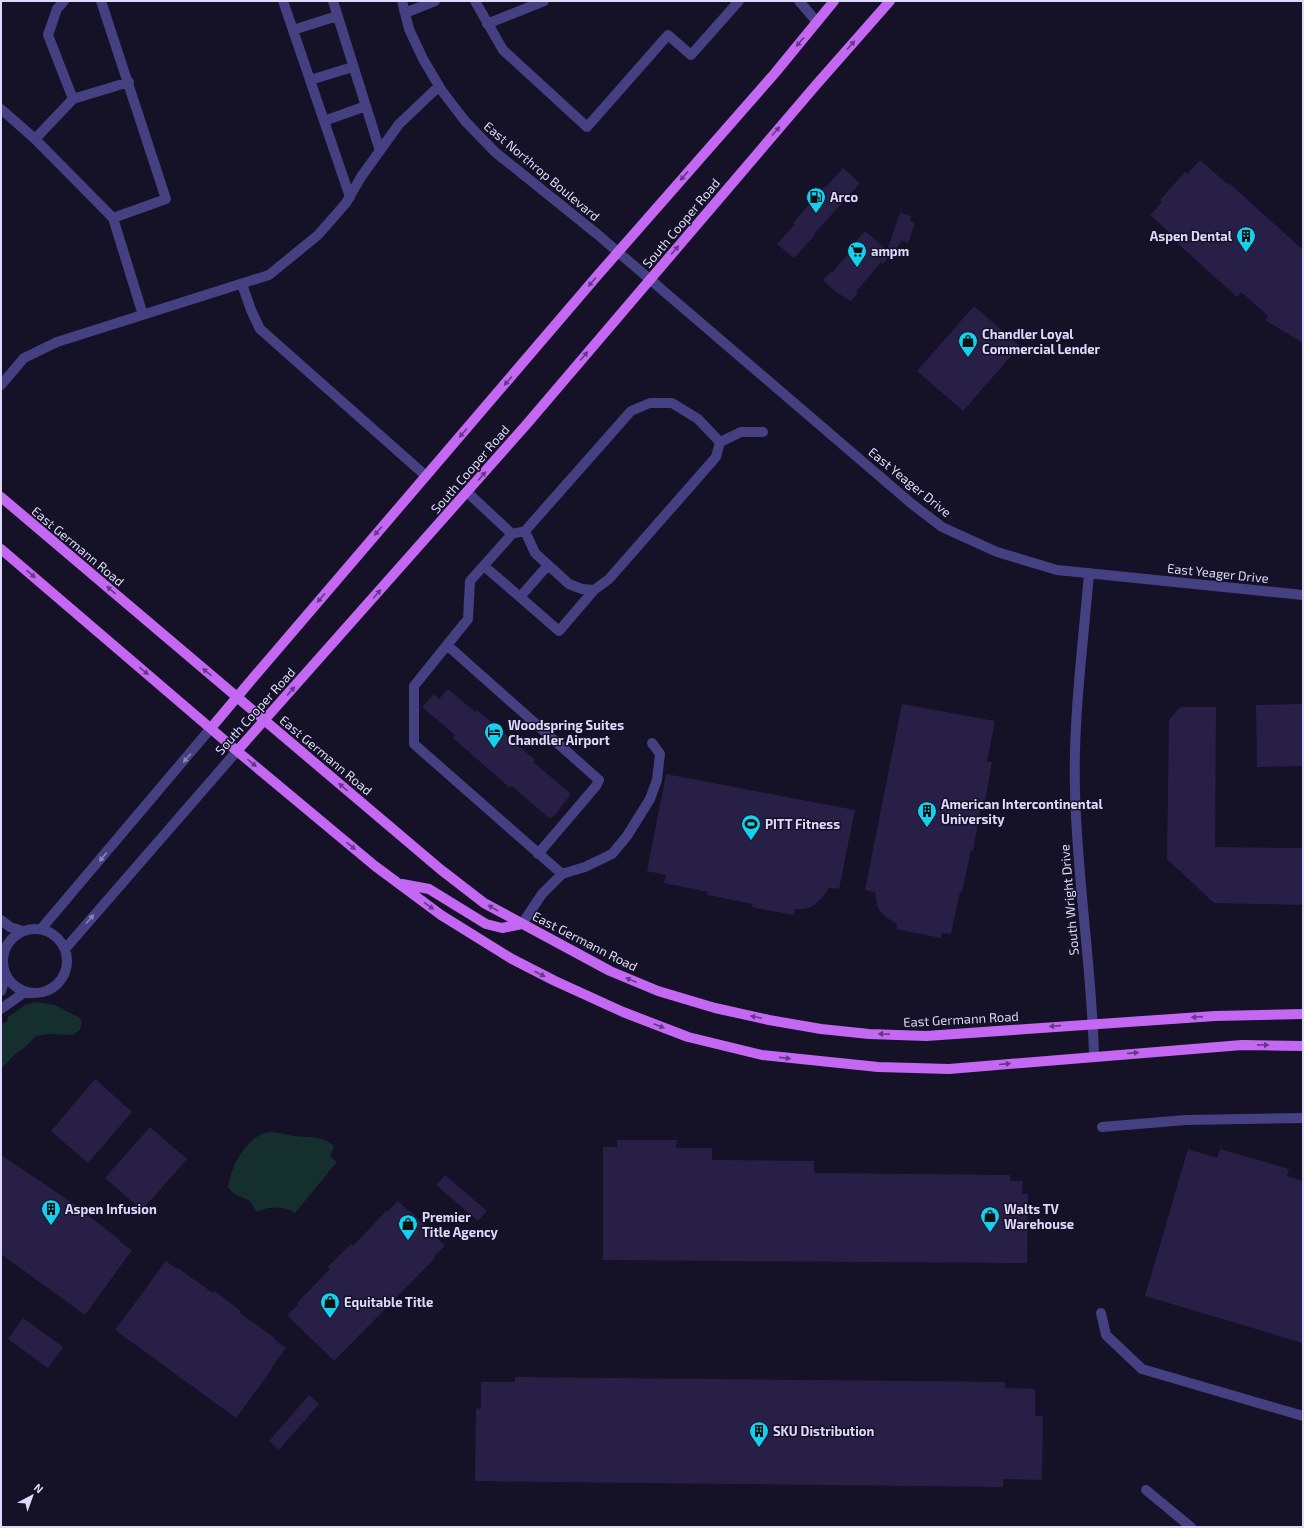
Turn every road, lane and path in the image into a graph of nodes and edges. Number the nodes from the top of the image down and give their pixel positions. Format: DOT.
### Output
graph roads {
  1 [pos="64,1"];
  2 [pos="101,1"];
  3 [pos="283,1"];
  4 [pos="333,1"];
  5 [pos="402,1"];
  6 [pos="435,1"];
  7 [pos="475,1"];
  8 [pos="544,1"];
  9 [pos="739,1"];
  10 [pos="799,1"];
  11 [pos="834,1"];
  12 [pos="890,1"];
  13 [pos="405,13"];
  14 [pos="337,16"];
  15 [pos="817,22"];
  16 [pos="487,24"];
  17 [pos="293,30"];
  18 [pos="353,67"];
  19 [pos="310,80"];
  20 [pos="129,82"];
  21 [pos="439,86"];
  22 [pos="73,99"];
  23 [pos="366,106"];
  24 [pos="1,109"];
  25 [pos="324,121"];
  26 [pos="35,139"];
  27 [pos="380,151"];
  28 [pos="350,197"];
  29 [pos="113,218"];
  30 [pos="618,252"];
  31 [pos="634,266"];
  32 [pos="650,280"];
  33 [pos="242,284"];
  34 [pos="143,315"];
  35 [pos="1,385"];
  36 [pos="763,432"];
  37 [pos="720,442"];
  38 [pos="426,476"];
  39 [pos="467,492"];
  40 [pos="1,497"];
  41 [pos="525,531"];
  42 [pos="512,534"];
  43 [pos="1,549"];
  44 [pos="548,565"];
  45 [pos="484,566"];
  46 [pos="1089,573"];
  47 [pos="594,590"];
  48 [pos="1303,595"];
  49 [pos="520,597"];
  50 [pos="447,644"];
  51 [pos="237,697"];
  52 [pos="265,720"];
  53 [pos="211,728"];
  54 [pos="652,743"];
  55 [pos="237,751"];
  56 [pos="538,854"];
  57 [pos="562,874"];
  58 [pos="398,883"];
  59 [pos="1,920"];
  60 [pos="522,924"];
  61 [pos="41,929"];
  62 [pos="23,931"];
  63 [pos="65,949"];
  64 [pos="2,960"];
  65 [pos="6,975"];
  66 [pos="1,991"];
  67 [pos="25,992"];
  68 [pos="1,1009"];
  69 [pos="1303,1014"];
  70 [pos="1094,1024"];
  71 [pos="1303,1046"];
  72 [pos="1094,1056"];
  73 [pos="1303,1118"];
  74 [pos="1102,1127"];
  75 [pos="1101,1313"];
  76 [pos="1303,1416"];
  77 [pos="1146,1490"];
  78 [pos="1191,1527"];
  1 -- 22 [label="street"];
  2 -- 20 [label="street"];
  3 -- 17 [label="street"];
  4 -- 14 [label="street"];
  5 -- 13 [label="street, East Northrop Boulevard"];
  6 -- 13 [label="street"];
  7 -- 16 [label="street"];
  8 -- 16 [label="street"];
  9 -- 16 [label="street"];
  10 -- 15 [label="street"];
  11 -- 15 [label="main road, South Cooper Road"];
  32 -- 12 [label="main road, South Cooper Road, one-way"];
  13 -- 21 [label="street, East Northrop Boulevard"];
  14 -- 17 [label="street"];
  14 -- 18 [label="street"];
  15 -- 30 [label="main road, South Cooper Road, one-way"];
  17 -- 19 [label="street"];
  18 -- 19 [label="street"];
  18 -- 23 [label="street"];
  19 -- 25 [label="street"];
  20 -- 22 [label="street"];
  20 -- 29 [label="street"];
  21 -- 27 [label="street"];
  21 -- 30 [label="street, East Northrop Boulevard"];
  22 -- 26 [label="street"];
  23 -- 25 [label="street"];
  23 -- 27 [label="street"];
  24 -- 26 [label="street"];
  25 -- 28 [label="street"];
  26 -- 29 [label="street"];
  27 -- 28 [label="street"];
  28 -- 33 [label="street"];
  29 -- 34 [label="street"];
  30 -- 31 [label="street, East Northrop Boulevard"];
  30 -- 38 [label="main road, South Cooper Road, one-way"];
  31 -- 32 [label="street, East Yeager Drive"];
  39 -- 32 [label="main road, South Cooper Road, one-way"];
  32 -- 46 [label="street, East Yeager Drive"];
  33 -- 34 [label="street"];
  33 -- 38 [label="street"];
  34 -- 35 [label="street"];
  36 -- 37 [label="street"];
  37 -- 41 [label="street"];
  37 -- 47 [label="street"];
  38 -- 51 [label="main road, South Cooper Road, one-way"];
  39 -- 42 [label="street"];
  52 -- 39 [label="main road, South Cooper Road, one-way"];
  51 -- 40 [label="main road, East Germann Road, one-way"];
  41 -- 42 [label="street"];
  41 -- 44 [label="street"];
  42 -- 45 [label="street"];
  43 -- 53 [label="main road, one-way"];
  44 -- 47 [label="street"];
  44 -- 49 [label="street"];
  45 -- 49 [label="street"];
  45 -- 50 [label="street"];
  46 -- 48 [label="street, East Yeager Drive"];
  46 -- 70 [label="street, South Wright Drive"];
  47 -- 49 [label="street"];
  50 -- 56 [label="street"];
  50 -- 56 [label="street"];
  51 -- 52 [label="main road, East Germann Road"];
  51 -- 53 [label="main road, South Cooper Road"];
  52 -- 55 [label="main road, South Cooper Road"];
  60 -- 52 [label="main road, East Germann Road, one-way"];
  53 -- 55 [label="main road"];
  53 -- 61 [label="street, South Cooper Road, one-way"];
  54 -- 57 [label="street"];
  55 -- 58 [label="main road, one-way"];
  63 -- 55 [label="street, South Cooper Road, one-way"];
  56 -- 57 [label="street"];
  57 -- 60 [label="street"];
  58 -- 60 [label="main road"];
  58 -- 72 [label="main road, one-way"];
  59 -- 62 [label="street"];
  70 -- 60 [label="main road, East Germann Road, one-way"];
  61 -- 62 [label="street"];
  61 -- 63 [label="street"];
  62 -- 64 [label="street"];
  63 -- 67 [label="street"];
  64 -- 65 [label="street"];
  65 -- 66 [label="street"];
  65 -- 67 [label="street"];
  67 -- 68 [label="street"];
  69 -- 70 [label="main road, East Germann Road, one-way"];
  70 -- 72 [label="street, South Wright Drive"];
  72 -- 71 [label="main road, one-way"];
  73 -- 74 [label="street"];
  75 -- 76 [label="street"];
  77 -- 78 [label="street"];
}
